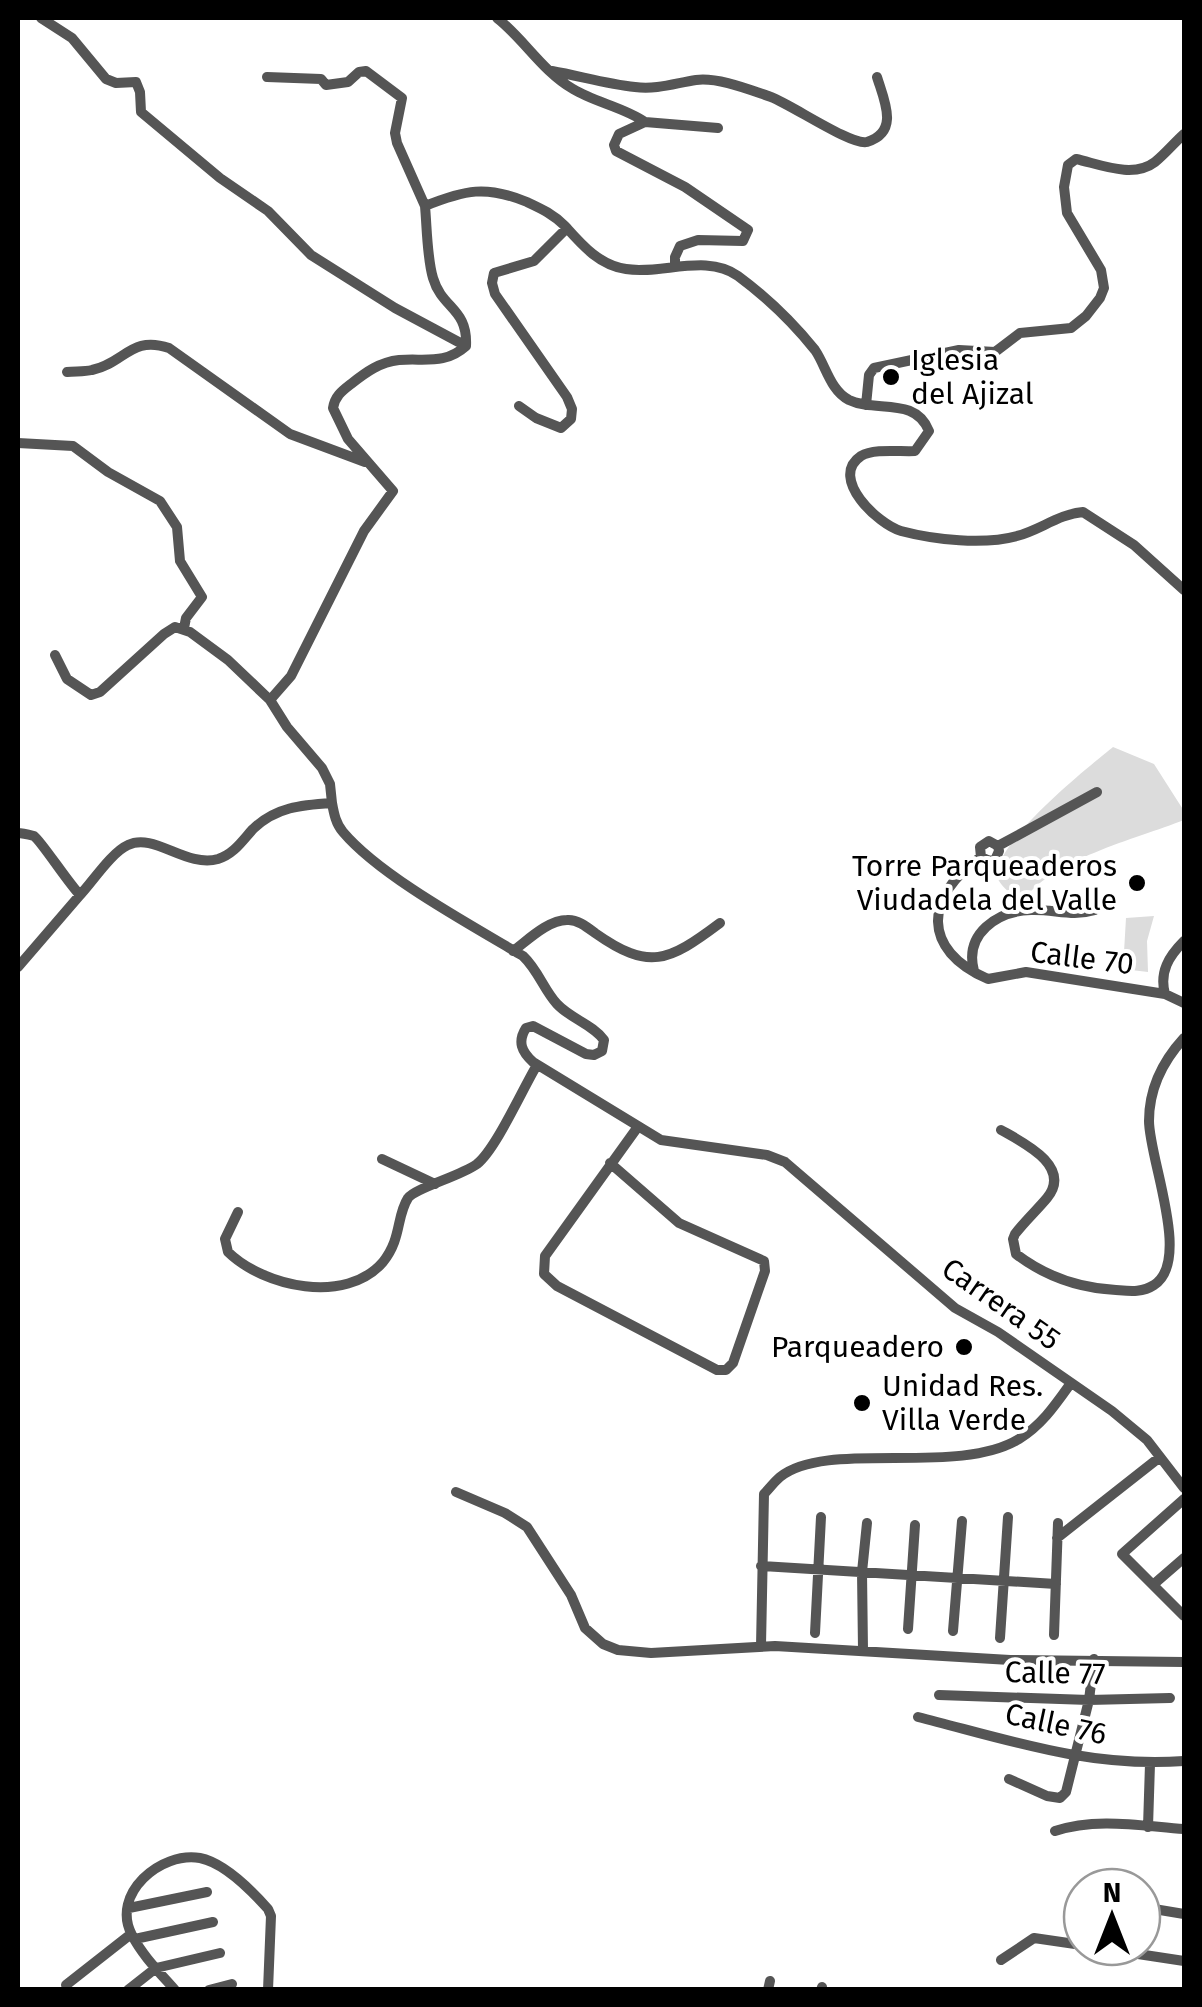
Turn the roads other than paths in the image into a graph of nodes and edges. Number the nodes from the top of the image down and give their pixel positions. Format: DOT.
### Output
graph roads {
  1 [pos="41,18"];
  2 [pos="498,18"];
  3 [pos="548,70"];
  4 [pos="267,77"];
  5 [pos="876,77"];
  6 [pos="645,122"];
  7 [pos="718,128"];
  8 [pos="1184,134"];
  9 [pos="424,206"];
  10 [pos="567,228"];
  11 [pos="675,267"];
  12 [pos="466,346"];
  13 [pos="67,372"];
  14 [pos="866,405"];
  15 [pos="519,406"];
  16 [pos="18,443"];
  17 [pos="366,463"];
  18 [pos="1184,590"];
  19 [pos="184,628"];
  20 [pos="55,655"];
  21 [pos="270,700"];
  22 [pos="1098,792"];
  23 [pos="332,803"];
  24 [pos="18,833"];
  25 [pos="80,895"];
  26 [pos="1095,910"];
  27 [pos="720,923"];
  28 [pos="1184,942"];
  29 [pos="513,951"];
  30 [pos="18,967"];
  31 [pos="974,972"];
  32 [pos="1164,994"];
  33 [pos="1184,1004"];
  34 [pos="1184,1038"];
  35 [pos="537,1064"];
  36 [pos="637,1128"];
  37 [pos="1001,1130"];
  38 [pos="382,1160"];
  39 [pos="610,1163"];
  40 [pos="436,1184"];
  41 [pos="238,1212"];
  42 [pos="1071,1383"];
  43 [pos="1160,1456"];
  44 [pos="1184,1488"];
  45 [pos="456,1492"];
  46 [pos="1184,1499"];
  47 [pos="821,1517"];
  48 [pos="1008,1517"];
  49 [pos="962,1521"];
  50 [pos="866,1523"];
  51 [pos="1058,1524"];
  52 [pos="915,1525"];
  53 [pos="1058,1538"];
  54 [pos="1184,1558"];
  55 [pos="762,1566"];
  56 [pos="818,1570"];
  57 [pos="862,1572"];
  58 [pos="912,1576"];
  59 [pos="957,1578"];
  60 [pos="1004,1581"];
  61 [pos="1056,1584"];
  62 [pos="1154,1584"];
  63 [pos="1184,1616"];
  64 [pos="908,1630"];
  65 [pos="953,1630"];
  66 [pos="815,1633"];
  67 [pos="1054,1635"];
  68 [pos="1000,1638"];
  69 [pos="760,1646"];
  70 [pos="863,1650"];
  71 [pos="1094,1659"];
  72 [pos="1184,1662"];
  73 [pos="939,1695"];
  74 [pos="1170,1698"];
  75 [pos="1089,1700"];
  76 [pos="918,1717"];
  77 [pos="1074,1757"];
  78 [pos="1184,1762"];
  79 [pos="1150,1764"];
  80 [pos="1009,1779"];
  81 [pos="1148,1827"];
  82 [pos="1184,1829"];
  83 [pos="1055,1831"];
  84 [pos="206,1892"];
  85 [pos="129,1908"];
  86 [pos="213,1922"];
  87 [pos="133,1936"];
  88 [pos="1062,1943"];
  89 [pos="220,1953"];
  90 [pos="1001,1960"];
  91 [pos="156,1968"];
  92 [pos="66,1984"];
  93 [pos="232,1984"];
  94 [pos="128,1990"];
  95 [pos="175,1990"];
  96 [pos="210,1990"];
  97 [pos="268,1990"];
  1 -- 12 [label="street"];
  2 -- 3 [label="street"];
  3 -- 5 [label="street"];
  3 -- 6 [label="street"];
  4 -- 9 [label="street"];
  6 -- 7 [label="street"];
  6 -- 11 [label="street"];
  8 -- 14 [label="street"];
  9 -- 10 [label="street"];
  9 -- 12 [label="street"];
  10 -- 11 [label="street"];
  10 -- 15 [label="street"];
  11 -- 14 [label="street"];
  12 -- 17 [label="street"];
  13 -- 17 [label="street"];
  14 -- 18 [label="street"];
  16 -- 19 [label="street"];
  17 -- 21 [label="street"];
  19 -- 20 [label="street"];
  19 -- 21 [label="street"];
  21 -- 23 [label="street"];
  22 -- 31 [label="street"];
  23 -- 25 [label="street"];
  23 -- 29 [label="street"];
  24 -- 25 [label="street"];
  25 -- 30 [label="street"];
  26 -- 31 [label="street"];
  27 -- 29 [label="street"];
  28 -- 32 [label="street"];
  29 -- 35 [label="street"];
  31 -- 32 [label="street, Calle 70"];
  32 -- 33 [label="street, Calle 70"];
  34 -- 37 [label="street"];
  35 -- 36 [label="street"];
  35 -- 40 [label="street"];
  36 -- 39 [label="street"];
  36 -- 42 [label="street, Carrera 55"];
  38 -- 40 [label="street"];
  39 -- 39 [label="street"];
  40 -- 41 [label="street"];
  42 -- 43 [label="street, Carrera 55"];
  42 -- 55 [label="street"];
  43 -- 44 [label="street, Carrera 55"];
  43 -- 53 [label="street"];
  45 -- 69 [label="street"];
  46 -- 62 [label="street"];
  47 -- 56 [label="street"];
  48 -- 60 [label="street"];
  49 -- 59 [label="street"];
  50 -- 57 [label="street"];
  51 -- 53 [label="street"];
  52 -- 58 [label="street"];
  53 -- 61 [label="street"];
  54 -- 62 [label="street"];
  55 -- 56 [label="street"];
  55 -- 69 [label="street"];
  56 -- 57 [label="street"];
  56 -- 66 [label="street"];
  57 -- 58 [label="street"];
  57 -- 70 [label="street"];
  58 -- 59 [label="street"];
  58 -- 64 [label="street"];
  59 -- 60 [label="street"];
  59 -- 65 [label="street"];
  60 -- 61 [label="street"];
  60 -- 68 [label="street"];
  61 -- 67 [label="street"];
  62 -- 63 [label="street"];
  69 -- 70 [label="street"];
  70 -- 71 [label="street"];
  71 -- 72 [label="street"];
  71 -- 75 [label="street"];
  73 -- 75 [label="street, Calle 77"];
  74 -- 75 [label="street, Calle 77"];
  75 -- 77 [label="street"];
  76 -- 77 [label="street, Calle 76"];
  77 -- 79 [label="street, Calle 76"];
  77 -- 80 [label="street"];
  78 -- 79 [label="street, Calle 76"];
  79 -- 81 [label="street"];
  81 -- 82 [label="street"];
  81 -- 83 [label="street"];
  84 -- 85 [label="street"];
  85 -- 87 [label="street"];
  85 -- 97 [label="street"];
  86 -- 87 [label="street"];
  87 -- 91 [label="street"];
  87 -- 92 [label="street"];
  88 -- 90 [label="street"];
  89 -- 91 [label="street"];
  91 -- 94 [label="street"];
  91 -- 95 [label="street"];
  93 -- 96 [label="street"];
}
